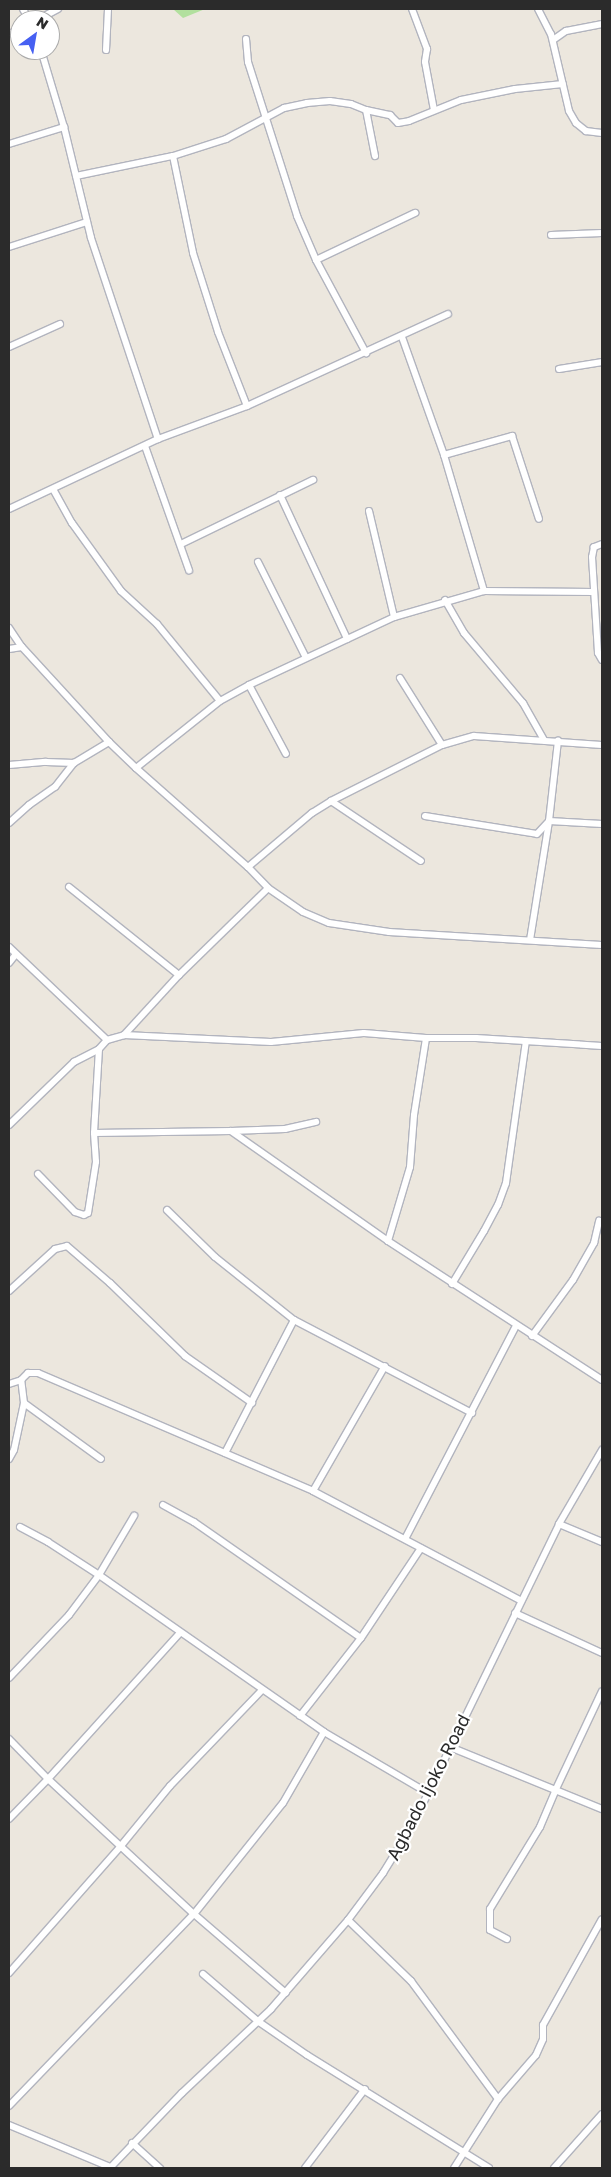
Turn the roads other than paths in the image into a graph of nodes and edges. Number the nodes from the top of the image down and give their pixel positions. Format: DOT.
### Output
graph roads {
  1 [pos="108,9"];
  2 [pos="412,9"];
  3 [pos="538,9"];
  4 [pos="602,24"];
  5 [pos="246,39"];
  6 [pos="552,40"];
  7 [pos="106,50"];
  8 [pos="43,60"];
  9 [pos="563,84"];
  10 [pos="366,110"];
  11 [pos="434,110"];
  12 [pos="266,118"];
  13 [pos="64,128"];
  14 [pos="602,133"];
  15 [pos="9,144"];
  16 [pos="173,156"];
  17 [pos="375,156"];
  18 [pos="76,176"];
  19 [pos="415,213"];
  20 [pos="86,222"];
  21 [pos="602,233"];
  22 [pos="551,235"];
  23 [pos="9,247"];
  24 [pos="316,260"];
  25 [pos="448,314"];
  26 [pos="60,324"];
  27 [pos="402,337"];
  28 [pos="9,347"];
  29 [pos="366,353"];
  30 [pos="602,362"];
  31 [pos="559,368"];
  32 [pos="247,406"];
  33 [pos="158,439"];
  34 [pos="145,446"];
  35 [pos="444,455"];
  36 [pos="313,480"];
  37 [pos="53,489"];
  38 [pos="280,495"];
  39 [pos="9,510"];
  40 [pos="369,511"];
  41 [pos="539,519"];
  42 [pos="181,544"];
  43 [pos="602,544"];
  44 [pos="258,562"];
  45 [pos="189,570"];
  46 [pos="484,591"];
  47 [pos="593,592"];
  48 [pos="445,600"];
  49 [pos="394,617"];
  50 [pos="9,628"];
  51 [pos="347,639"];
  52 [pos="22,647"];
  53 [pos="9,649"];
  54 [pos="306,658"];
  55 [pos="602,660"];
  56 [pos="400,678"];
  57 [pos="249,685"];
  58 [pos="220,701"];
  59 [pos="544,740"];
  60 [pos="558,741"];
  61 [pos="109,742"];
  62 [pos="602,744"];
  63 [pos="442,745"];
  64 [pos="286,754"];
  65 [pos="74,764"];
  66 [pos="9,765"];
  67 [pos="136,768"];
  68 [pos="331,802"];
  69 [pos="425,816"];
  70 [pos="549,821"];
  71 [pos="9,824"];
  72 [pos="602,824"];
  73 [pos="421,861"];
  74 [pos="248,867"];
  75 [pos="69,887"];
  76 [pos="268,888"];
  77 [pos="530,940"];
  78 [pos="602,945"];
  79 [pos="9,947"];
  80 [pos="16,954"];
  81 [pos="9,963"];
  82 [pos="179,974"];
  83 [pos="124,1035"];
  84 [pos="426,1038"];
  85 [pos="107,1040"];
  86 [pos="526,1041"];
  87 [pos="602,1046"];
  88 [pos="99,1049"];
  89 [pos="316,1122"];
  90 [pos="9,1125"];
  91 [pos="231,1131"];
  92 [pos="94,1132"];
  93 [pos="38,1174"];
  94 [pos="167,1210"];
  95 [pos="599,1221"];
  96 [pos="388,1241"];
  97 [pos="452,1284"];
  98 [pos="9,1291"];
  99 [pos="294,1320"];
  100 [pos="516,1326"];
  101 [pos="532,1336"];
  102 [pos="385,1366"];
  103 [pos="21,1380"];
  104 [pos="602,1380"];
  105 [pos="9,1384"];
  106 [pos="24,1403"];
  107 [pos="252,1403"];
  108 [pos="472,1413"];
  109 [pos="602,1450"];
  110 [pos="225,1453"];
  111 [pos="9,1459"];
  112 [pos="100,1460"];
  113 [pos="313,1492"];
  114 [pos="163,1505"];
  115 [pos="134,1516"];
  116 [pos="559,1524"];
  117 [pos="20,1527"];
  118 [pos="405,1539"];
  119 [pos="602,1542"];
  120 [pos="422,1548"];
  121 [pos="99,1576"];
  122 [pos="520,1600"];
  123 [pos="515,1613"];
  124 [pos="180,1633"];
  125 [pos="361,1638"];
  126 [pos="602,1653"];
  127 [pos="9,1678"];
  128 [pos="262,1690"];
  129 [pos="602,1691"];
  130 [pos="300,1716"];
  131 [pos="324,1732"];
  132 [pos="9,1739"];
  133 [pos="450,1747"];
  134 [pos="48,1779"];
  135 [pos="555,1791"];
  136 [pos="428,1793"];
  137 [pos="602,1809"];
  138 [pos="9,1819"];
  139 [pos="120,1847"];
  140 [pos="194,1914"];
  141 [pos="602,1919"];
  142 [pos="348,1920"];
  143 [pos="507,1939"];
  144 [pos="9,1973"];
  145 [pos="203,1974"];
  146 [pos="286,1993"];
  147 [pos="259,2022"];
  148 [pos="365,2089"];
  149 [pos="498,2099"];
  150 [pos="9,2106"];
  151 [pos="602,2114"];
  152 [pos="9,2124"];
  153 [pos="132,2143"];
  154 [pos="463,2151"];
  155 [pos="110,2168"];
  156 [pos="160,2168"];
  157 [pos="305,2168"];
  158 [pos="454,2168"];
  159 [pos="490,2168"];
  160 [pos="554,2168"];
  1 -- 7 [label="street"];
  2 -- 11 [label="street"];
  3 -- 6 [label="street"];
  4 -- 6 [label="street"];
  5 -- 12 [label="street"];
  6 -- 9 [label="street"];
  8 -- 13 [label="street"];
  9 -- 11 [label="street"];
  9 -- 14 [label="street"];
  10 -- 11 [label="street"];
  10 -- 12 [label="street"];
  10 -- 17 [label="street"];
  12 -- 16 [label="street"];
  12 -- 24 [label="street"];
  13 -- 15 [label="street"];
  13 -- 18 [label="street"];
  16 -- 18 [label="street"];
  16 -- 32 [label="street"];
  18 -- 20 [label="street"];
  19 -- 24 [label="street"];
  20 -- 23 [label="street"];
  20 -- 33 [label="street"];
  21 -- 22 [label="street"];
  24 -- 29 [label="street"];
  25 -- 27 [label="street"];
  26 -- 28 [label="street"];
  27 -- 29 [label="street"];
  27 -- 35 [label="street"];
  29 -- 32 [label="street"];
  30 -- 31 [label="street"];
  32 -- 33 [label="street"];
  33 -- 34 [label="street"];
  34 -- 37 [label="street"];
  34 -- 42 [label="street"];
  35 -- 41 [label="street"];
  35 -- 46 [label="street"];
  36 -- 38 [label="street"];
  37 -- 39 [label="street"];
  37 -- 58 [label="street"];
  38 -- 42 [label="street"];
  38 -- 51 [label="street"];
  40 -- 49 [label="street"];
  42 -- 45 [label="street"];
  43 -- 47 [label="street"];
  44 -- 54 [label="street"];
  46 -- 47 [label="street"];
  46 -- 48 [label="street"];
  47 -- 55 [label="street"];
  48 -- 49 [label="street"];
  48 -- 59 [label="street"];
  49 -- 51 [label="street"];
  50 -- 52 [label="street"];
  51 -- 54 [label="street"];
  52 -- 53 [label="street"];
  52 -- 61 [label="street"];
  54 -- 57 [label="street"];
  56 -- 63 [label="street"];
  57 -- 58 [label="street"];
  57 -- 64 [label="street"];
  58 -- 67 [label="street"];
  59 -- 60 [label="street"];
  59 -- 63 [label="street"];
  60 -- 62 [label="street"];
  60 -- 70 [label="street"];
  61 -- 65 [label="street"];
  61 -- 67 [label="street"];
  63 -- 68 [label="street"];
  65 -- 66 [label="street"];
  65 -- 71 [label="street"];
  67 -- 74 [label="street"];
  68 -- 73 [label="street"];
  68 -- 74 [label="street"];
  69 -- 70 [label="street"];
  70 -- 72 [label="street"];
  70 -- 77 [label="street"];
  74 -- 76 [label="street"];
  75 -- 82 [label="street"];
  76 -- 77 [label="street"];
  76 -- 82 [label="street"];
  77 -- 78 [label="street"];
  79 -- 80 [label="street"];
  80 -- 81 [label="street"];
  80 -- 85 [label="street"];
  82 -- 83 [label="street"];
  83 -- 84 [label="street"];
  83 -- 85 [label="street"];
  84 -- 86 [label="street"];
  84 -- 96 [label="street"];
  85 -- 88 [label="street"];
  86 -- 87 [label="street"];
  86 -- 97 [label="street"];
  88 -- 90 [label="street"];
  88 -- 92 [label="street"];
  89 -- 91 [label="street"];
  91 -- 92 [label="street"];
  91 -- 96 [label="street"];
  92 -- 93 [label="street"];
  94 -- 99 [label="street"];
  95 -- 101 [label="street"];
  96 -- 97 [label="street"];
  97 -- 100 [label="street"];
  98 -- 107 [label="street"];
  99 -- 102 [label="street"];
  99 -- 107 [label="street"];
  100 -- 101 [label="street"];
  100 -- 108 [label="street"];
  101 -- 104 [label="street"];
  102 -- 108 [label="street"];
  102 -- 113 [label="street"];
  103 -- 105 [label="street"];
  103 -- 106 [label="street"];
  103 -- 110 [label="street"];
  106 -- 111 [label="street"];
  106 -- 112 [label="street"];
  107 -- 110 [label="street"];
  108 -- 118 [label="street"];
  109 -- 116 [label="street, Agbado Ijoko Road"];
  110 -- 113 [label="street"];
  113 -- 118 [label="street"];
  114 -- 125 [label="street"];
  115 -- 121 [label="street"];
  116 -- 119 [label="street"];
  116 -- 122 [label="street, Agbado Ijoko Road"];
  117 -- 121 [label="street"];
  118 -- 120 [label="street"];
  120 -- 122 [label="street"];
  120 -- 125 [label="street"];
  121 -- 124 [label="street"];
  121 -- 127 [label="street"];
  122 -- 123 [label="street, Agbado Ijoko Road"];
  123 -- 126 [label="street"];
  123 -- 133 [label="street, Agbado Ijoko Road"];
  124 -- 128 [label="street"];
  124 -- 134 [label="street"];
  125 -- 130 [label="street"];
  128 -- 130 [label="street"];
  128 -- 139 [label="street"];
  129 -- 135 [label="street"];
  130 -- 131 [label="street"];
  131 -- 136 [label="street"];
  131 -- 140 [label="street"];
  132 -- 134 [label="street"];
  133 -- 135 [label="street"];
  133 -- 136 [label="street, Agbado Ijoko Road"];
  134 -- 138 [label="street"];
  134 -- 139 [label="street"];
  135 -- 137 [label="street"];
  135 -- 143 [label="street"];
  136 -- 142 [label="street, Agbado Ijoko Road"];
  139 -- 140 [label="street"];
  139 -- 144 [label="street"];
  140 -- 146 [label="street"];
  140 -- 150 [label="street"];
  141 -- 149 [label="street"];
  142 -- 146 [label="street, Agbado Ijoko Road"];
  142 -- 149 [label="street"];
  145 -- 147 [label="street"];
  146 -- 147 [label="street, Agbado Ijoko Road"];
  147 -- 148 [label="street"];
  147 -- 153 [label="street, Agbado Ijoko Road"];
  148 -- 154 [label="street"];
  148 -- 157 [label="street"];
  149 -- 154 [label="street"];
  151 -- 160 [label="street"];
  152 -- 155 [label="street"];
  153 -- 155 [label="street, Agbado Ijoko Road"];
  153 -- 156 [label="street"];
  154 -- 158 [label="street"];
  154 -- 159 [label="street"];
}
